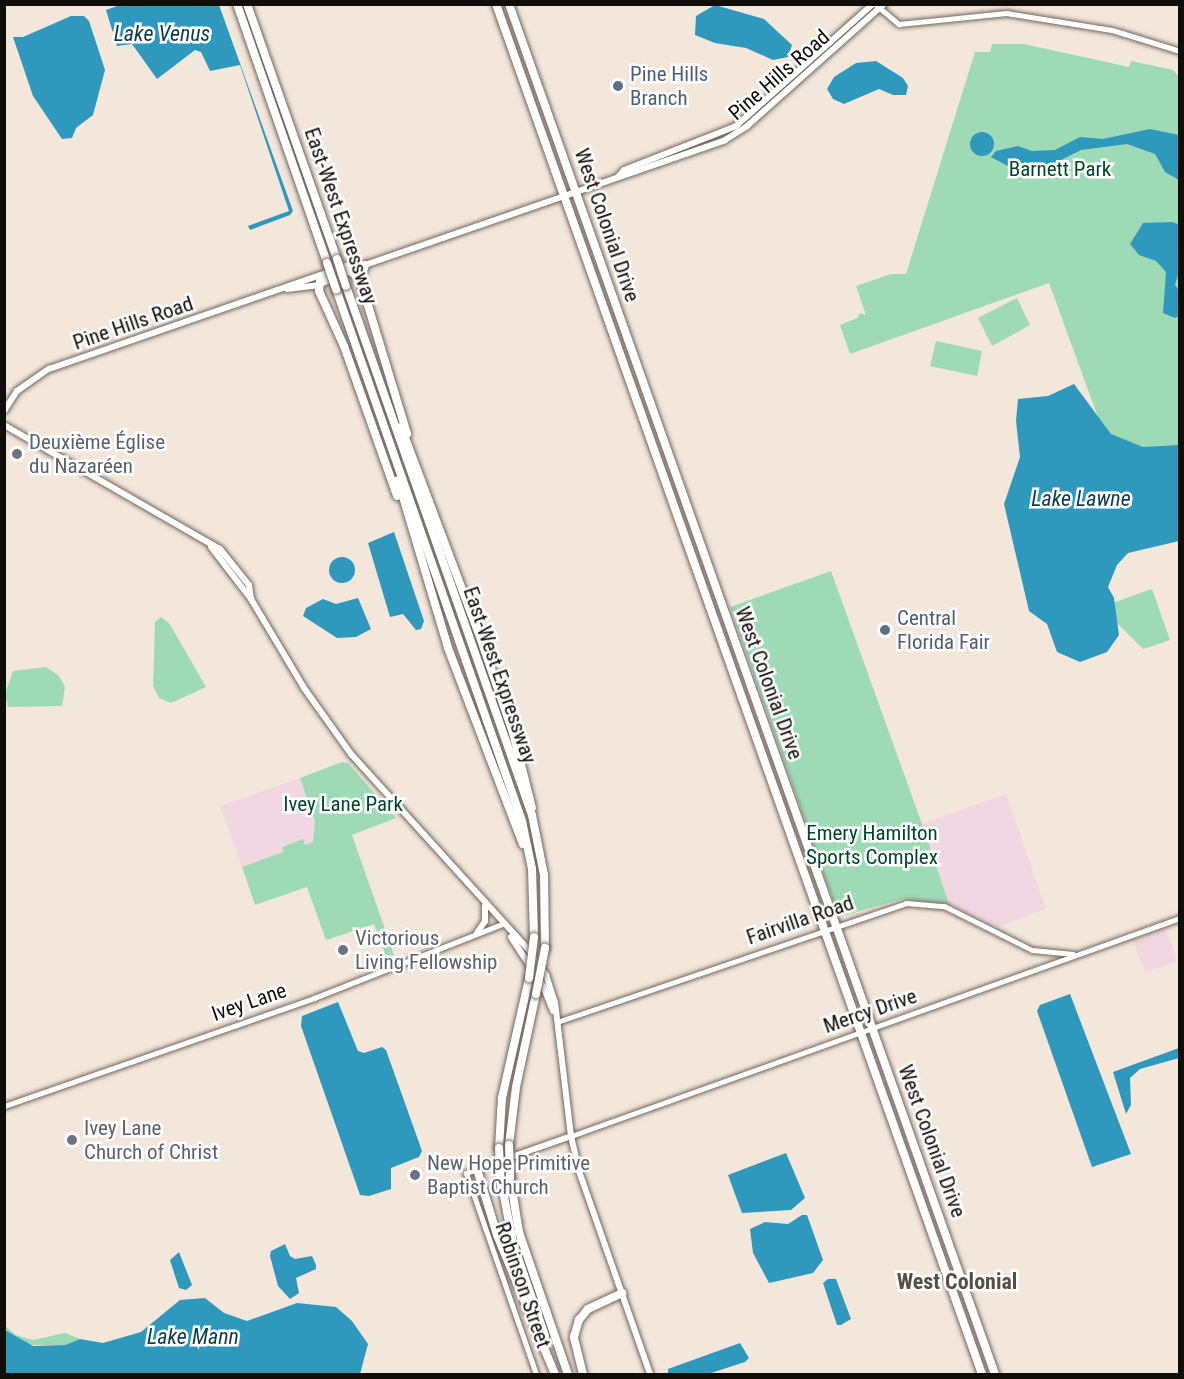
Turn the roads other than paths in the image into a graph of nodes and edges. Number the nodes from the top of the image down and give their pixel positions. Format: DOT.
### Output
graph roads {
  1 [pos="237,4"];
  2 [pos="247,4"];
  3 [pos="509,4"];
  4 [pos="496,5"];
  5 [pos="878,6"];
  6 [pos="1179,51"];
  7 [pos="517,64"];
  8 [pos="539,87"];
  9 [pos="650,160"];
  10 [pos="632,174"];
  11 [pos="618,177"];
  12 [pos="576,192"];
  13 [pos="564,196"];
  14 [pos="365,265"];
  15 [pos="345,267"];
  16 [pos="328,273"];
  17 [pos="357,276"];
  18 [pos="318,285"];
  19 [pos="287,289"];
  20 [pos="602,303"];
  21 [pos="625,330"];
  22 [pos="614,338"];
  23 [pos="636,361"];
  24 [pos="384,392"];
  25 [pos="4,411"];
  26 [pos="4,425"];
  27 [pos="646,427"];
  28 [pos="408,443"];
  29 [pos="668,452"];
  30 [pos="397,467"];
  31 [pos="670,496"];
  32 [pos="689,514"];
  33 [pos="681,525"];
  34 [pos="410,527"];
  35 [pos="702,548"];
  36 [pos="212,550"];
  37 [pos="251,597"];
  38 [pos="756,700"];
  39 [pos="744,704"];
  40 [pos="532,815"];
  41 [pos="530,856"];
  42 [pos="485,906"];
  43 [pos="1179,918"];
  44 [pos="502,924"];
  45 [pos="836,925"];
  46 [pos="824,929"];
  47 [pos="477,933"];
  48 [pos="1052,954"];
  49 [pos="1077,954"];
  50 [pos="1057,962"];
  51 [pos="557,1022"];
  52 [pos="872,1028"];
  53 [pos="860,1032"];
  54 [pos="4,1106"];
  55 [pos="571,1136"];
  56 [pos="908,1166"];
  57 [pos="477,1169"];
  58 [pos="933,1201"];
  59 [pos="942,1263"];
  60 [pos="622,1293"];
  61 [pos="968,1297"];
  62 [pos="975,1355"];
  63 [pos="536,1374"];
  64 [pos="557,1374"];
  65 [pos="568,1374"];
  66 [pos="583,1374"];
  67 [pos="651,1374"];
  68 [pos="982,1374"];
  69 [pos="994,1374"];
  1 -- 30 [label="highway, East-West Expressway, bridge"];
  2 -- 24 [label="highway, East-West Expressway, bridge"];
  3 -- 8 [label="highway, West Colonial Drive"];
  4 -- 7 [label="highway, West Colonial Drive"];
  5 -- 6 [label="street"];
  5 -- 9 [label="main road, Pine Hills Road"];
  5 -- 10 [label="main road, Pine Hills Road"];
  7 -- 8 [label="highway"];
  7 -- 13 [label="highway, West Colonial Drive"];
  8 -- 12 [label="highway, West Colonial Drive"];
  9 -- 10 [label="main road"];
  9 -- 11 [label="main road, Pine Hills Road"];
  10 -- 11 [label="main road, Pine Hills Road"];
  11 -- 12 [label="main road, Pine Hills Road"];
  12 -- 13 [label="main road, Pine Hills Road"];
  12 -- 21 [label="highway, West Colonial Drive"];
  13 -- 14 [label="main road, Pine Hills Road"];
  13 -- 20 [label="highway, West Colonial Drive"];
  14 -- 15 [label="main road, Pine Hills Road"];
  14 -- 17 [label="highway"];
  15 -- 16 [label="main road, Pine Hills Road"];
  15 -- 17 [label="highway"];
  16 -- 18 [label="highway"];
  16 -- 19 [label="main road, Pine Hills Road"];
  17 -- 18 [label="main road, Pine Hills Road"];
  17 -- 28 [label="highway"];
  18 -- 19 [label="main road, Pine Hills Road"];
  18 -- 34 [label="highway"];
  19 -- 25 [label="main road, Pine Hills Road"];
  20 -- 21 [label="highway"];
  20 -- 22 [label="highway, West Colonial Drive"];
  21 -- 23 [label="highway, West Colonial Drive"];
  22 -- 23 [label="highway"];
  22 -- 27 [label="highway, West Colonial Drive"];
  23 -- 29 [label="highway, West Colonial Drive"];
  24 -- 28 [label="highway"];
  24 -- 40 [label="highway, East-West Expressway"];
  26 -- 36 [label="main road"];
  27 -- 29 [label="highway"];
  27 -- 31 [label="highway, West Colonial Drive"];
  28 -- 40 [label="highway"];
  29 -- 32 [label="highway, West Colonial Drive"];
  30 -- 34 [label="highway"];
  30 -- 41 [label="highway, East-West Expressway"];
  31 -- 32 [label="highway"];
  31 -- 33 [label="highway, West Colonial Drive"];
  32 -- 35 [label="highway, West Colonial Drive"];
  33 -- 35 [label="highway"];
  33 -- 39 [label="highway, West Colonial Drive"];
  34 -- 41 [label="highway"];
  35 -- 38 [label="highway, West Colonial Drive"];
  36 -- 37 [label="main road"];
  36 -- 37 [label="main road"];
  37 -- 42 [label="main road"];
  38 -- 39 [label="highway"];
  38 -- 45 [label="highway, West Colonial Drive"];
  39 -- 46 [label="highway, West Colonial Drive"];
  40 -- 65 [label="highway, East-West Expressway, bridge"];
  41 -- 64 [label="highway, East-West Expressway, bridge"];
  42 -- 44 [label="main road"];
  42 -- 47 [label="main road"];
  43 -- 49 [label="street, Mercy Drive"];
  44 -- 47 [label="street, Ivey Lane"];
  44 -- 51 [label="main road"];
  45 -- 46 [label="street, Fairvilla Road"];
  45 -- 48 [label="street, Fairvilla Road"];
  45 -- 52 [label="highway, West Colonial Drive"];
  46 -- 51 [label="street, Fairvilla Road"];
  46 -- 53 [label="highway, West Colonial Drive"];
  47 -- 54 [label="street, Ivey Lane"];
  48 -- 49 [label="street, Fairvilla Road"];
  48 -- 50 [label="street"];
  49 -- 50 [label="street, Mercy Drive"];
  50 -- 52 [label="street, Mercy Drive"];
  51 -- 55 [label="main road"];
  52 -- 53 [label="street, Mercy Drive"];
  52 -- 58 [label="highway, West Colonial Drive"];
  53 -- 55 [label="street, Mercy Drive"];
  53 -- 56 [label="highway, West Colonial Drive"];
  55 -- 57 [label="main road"];
  55 -- 60 [label="main road"];
  56 -- 58 [label="highway"];
  56 -- 59 [label="highway, West Colonial Drive"];
  57 -- 63 [label="street, Robinson Street"];
  57 -- 64 [label="highway"];
  58 -- 61 [label="highway, West Colonial Drive"];
  59 -- 61 [label="highway"];
  59 -- 62 [label="highway, West Colonial Drive"];
  60 -- 66 [label="highway"];
  60 -- 67 [label="main road"];
  61 -- 69 [label="highway, West Colonial Drive"];
  62 -- 68 [label="highway, West Colonial Drive"];
  62 -- 69 [label="highway"];
}
